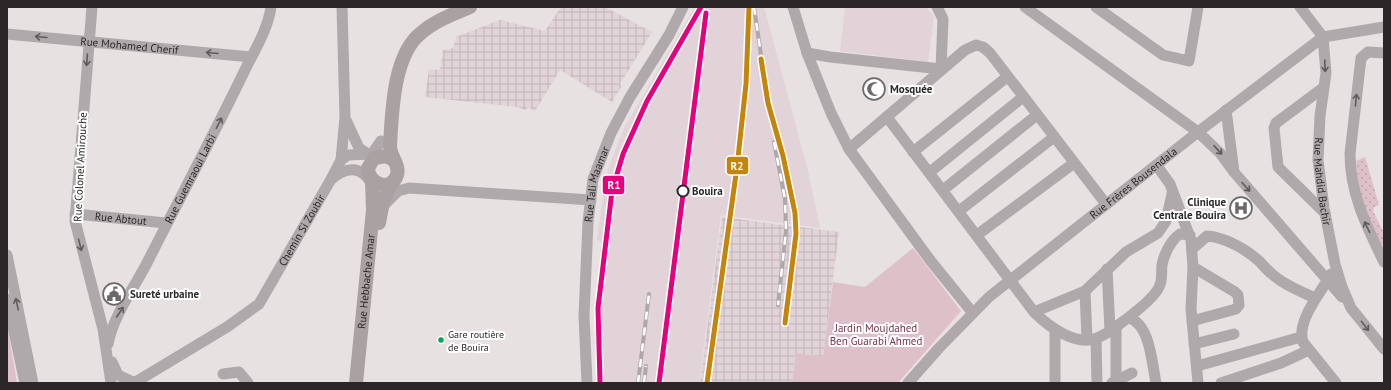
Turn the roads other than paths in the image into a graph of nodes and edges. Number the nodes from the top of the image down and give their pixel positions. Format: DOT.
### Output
graph roads {
  1 [pos="92,7"];
  2 [pos="271,7"];
  3 [pos="342,7"];
  4 [pos="448,7"];
  5 [pos="470,7"];
  6 [pos="683,7"];
  7 [pos="793,7"];
  8 [pos="937,7"];
  9 [pos="1025,7"];
  10 [pos="1096,7"];
  11 [pos="1198,7"];
  12 [pos="1300,7"];
  13 [pos="1384,26"];
  14 [pos="7,34"];
  15 [pos="1323,37"];
  16 [pos="88,42"];
  17 [pos="807,53"];
  18 [pos="1384,53"];
  19 [pos="251,57"];
  20 [pos="830,57"];
  21 [pos="941,69"];
  22 [pos="816,72"];
  23 [pos="1007,77"];
  24 [pos="1323,88"];
  25 [pos="1023,97"];
  26 [pos="1226,110"];
  27 [pos="1037,115"];
  28 [pos="345,117"];
  29 [pos="887,117"];
  30 [pos="1198,132"];
  31 [pos="1054,137"];
  32 [pos="849,149"];
  33 [pos="914,152"];
  34 [pos="343,155"];
  35 [pos="373,156"];
  36 [pos="1074,162"];
  37 [pos="396,166"];
  38 [pos="1157,166"];
  39 [pos="930,172"];
  40 [pos="1234,172"];
  41 [pos="366,178"];
  42 [pos="330,181"];
  43 [pos="390,183"];
  44 [pos="409,188"];
  45 [pos="943,190"];
  46 [pos="1172,194"];
  47 [pos="591,200"];
  48 [pos="1106,204"];
  49 [pos="381,211"];
  50 [pos="959,211"];
  51 [pos="1325,213"];
  52 [pos="75,214"];
  53 [pos="166,223"];
  54 [pos="977,235"];
  55 [pos="1190,235"];
  56 [pos="1192,249"];
  57 [pos="7,255"];
  58 [pos="1384,262"];
  59 [pos="1335,264"];
  60 [pos="1193,267"];
  61 [pos="1107,269"];
  62 [pos="9,274"];
  63 [pos="1328,279"];
  64 [pos="1011,281"];
  65 [pos="1085,291"];
  66 [pos="1315,298"];
  67 [pos="7,299"];
  68 [pos="1351,308"];
  69 [pos="972,312"];
  70 [pos="1034,312"];
  71 [pos="1129,318"];
  72 [pos="1192,321"];
  73 [pos="1113,329"];
  74 [pos="1055,330"];
  75 [pos="1234,334"];
  76 [pos="1301,337"];
  77 [pos="1091,339"];
  78 [pos="1194,344"];
  79 [pos="107,348"];
  80 [pos="1384,349"];
  81 [pos="1309,350"];
  82 [pos="1196,366"];
  83 [pos="1132,373"];
  84 [pos="223,374"];
  85 [pos="116,380"];
  86 [pos="1114,382"];
  87 [pos="25,383"];
  88 [pos="33,383"];
  89 [pos="135,383"];
  90 [pos="248,383"];
  91 [pos="356,383"];
  92 [pos="365,383"];
  93 [pos="587,383"];
  94 [pos="908,383"];
  95 [pos="1055,383"];
  96 [pos="1097,383"];
  97 [pos="1156,383"];
  98 [pos="1198,383"];
  99 [pos="1221,383"];
  100 [pos="1336,383"];
  1 -- 16 [label="street, Rue Colonel Amirouche"];
  2 -- 19 [label="street, Rue Guemraoui Larbi"];
  3 -- 28 [label="street, Chemin Si Zoubir"];
  4 -- 35 [label="main road"];
  5 -- 37 [label="main road"];
  6 -- 47 [label="street, Rue Tali Maamar"];
  7 -- 17 [label="street"];
  8 -- 21 [label="street"];
  9 -- 30 [label="street"];
  10 -- 11 [label="street"];
  12 -- 15 [label="street"];
  13 -- 15 [label="street, Rue Frères Bousendala"];
  16 -- 14 [label="street, Rue Mohamed Cherif, one-way"];
  15 -- 24 [label="street, Rue Mahdid Bachir, one-way"];
  15 -- 26 [label="street, Rue Frères Bousendala"];
  19 -- 16 [label="street, Rue Mohamed Cherif, one-way"];
  16 -- 52 [label="street, Rue Colonel Amirouche, one-way"];
  17 -- 20 [label="street"];
  17 -- 22 [label="street"];
  58 -- 18 [label="street, one-way"];
  53 -- 19 [label="street, Rue Guemraoui Larbi, one-way"];
  20 -- 21 [label="street"];
  20 -- 22 [label="street"];
  21 -- 23 [label="street"];
  21 -- 29 [label="street"];
  22 -- 32 [label="street"];
  23 -- 25 [label="street"];
  23 -- 33 [label="street"];
  24 -- 51 [label="street, Rue Mahdid Bachir"];
  24 -- 51 [label="street"];
  25 -- 27 [label="street"];
  25 -- 39 [label="street"];
  26 -- 30 [label="street, Rue Frères Bousendala"];
  26 -- 40 [label="street"];
  27 -- 31 [label="street"];
  27 -- 45 [label="street"];
  28 -- 34 [label="street, Chemin Si Zoubir"];
  28 -- 35 [label="street"];
  29 -- 32 [label="street"];
  29 -- 33 [label="street"];
  30 -- 38 [label="street, Rue Frères Bousendala"];
  30 -- 40 [label="street, one-way"];
  31 -- 36 [label="street"];
  31 -- 50 [label="street"];
  32 -- 69 [label="street"];
  33 -- 39 [label="street"];
  34 -- 35 [label="street"];
  34 -- 41 [label="street"];
  34 -- 42 [label="street, Chemin Si Zoubir"];
  35 -- 37 [label="main road"];
  35 -- 41 [label="main road"];
  36 -- 48 [label="street"];
  36 -- 54 [label="street"];
  37 -- 43 [label="main road"];
  37 -- 44 [label="street"];
  38 -- 46 [label="street"];
  38 -- 48 [label="street, Rue Frères Bousendala"];
  39 -- 45 [label="street"];
  40 -- 63 [label="street, one-way"];
  41 -- 42 [label="street"];
  41 -- 43 [label="main road"];
  41 -- 91 [label="main road, Rue Hebbache Amar"];
  42 -- 89 [label="street, Chemin Si Zoubir"];
  43 -- 49 [label="main road, Rue Hebbache Amar"];
  44 -- 47 [label="street"];
  44 -- 49 [label="street"];
  45 -- 50 [label="street"];
  46 -- 55 [label="street"];
  46 -- 61 [label="street"];
  47 -- 93 [label="street, Rue Tali Maamar"];
  48 -- 64 [label="street, Rue Frères Bousendala"];
  49 -- 92 [label="main road, Rue Hebbache Amar"];
  50 -- 54 [label="street"];
  51 -- 59 [label="street, Rue Mahdid Bachir"];
  52 -- 53 [label="street, Rue Abtout"];
  52 -- 79 [label="street, Rue Colonel Amirouche, one-way"];
  79 -- 53 [label="street, Rue Guemraoui Larbi, one-way"];
  54 -- 64 [label="street"];
  55 -- 56 [label="street"];
  55 -- 71 [label="street"];
  56 -- 60 [label="street"];
  56 -- 66 [label="street"];
  57 -- 62 [label="street"];
  59 -- 63 [label="street"];
  59 -- 68 [label="street, Rue Mahdid Bachir"];
  60 -- 72 [label="street"];
  60 -- 72 [label="street"];
  61 -- 65 [label="street"];
  61 -- 73 [label="street"];
  88 -- 62 [label="street, one-way"];
  63 -- 66 [label="street"];
  63 -- 68 [label="street"];
  64 -- 69 [label="street, Rue Frères Bousendala"];
  64 -- 70 [label="street"];
  65 -- 70 [label="street"];
  65 -- 77 [label="street"];
  66 -- 76 [label="street"];
  67 -- 87 [label="street"];
  68 -- 80 [label="street, Rue Mahdid Bachir, one-way"];
  69 -- 94 [label="street, Rue Frères Bousendala"];
  70 -- 74 [label="street"];
  71 -- 73 [label="street"];
  71 -- 97 [label="street"];
  72 -- 78 [label="street"];
  73 -- 77 [label="street"];
  73 -- 86 [label="street"];
  74 -- 77 [label="street"];
  74 -- 95 [label="street"];
  75 -- 78 [label="street"];
  76 -- 81 [label="street"];
  76 -- 82 [label="street"];
  77 -- 96 [label="street"];
  78 -- 82 [label="street"];
  79 -- 85 [label="street"];
  81 -- 99 [label="street"];
  81 -- 100 [label="street"];
  82 -- 98 [label="street"];
  83 -- 86 [label="street"];
  84 -- 90 [label="street"];
  85 -- 89 [label="street"];
}
